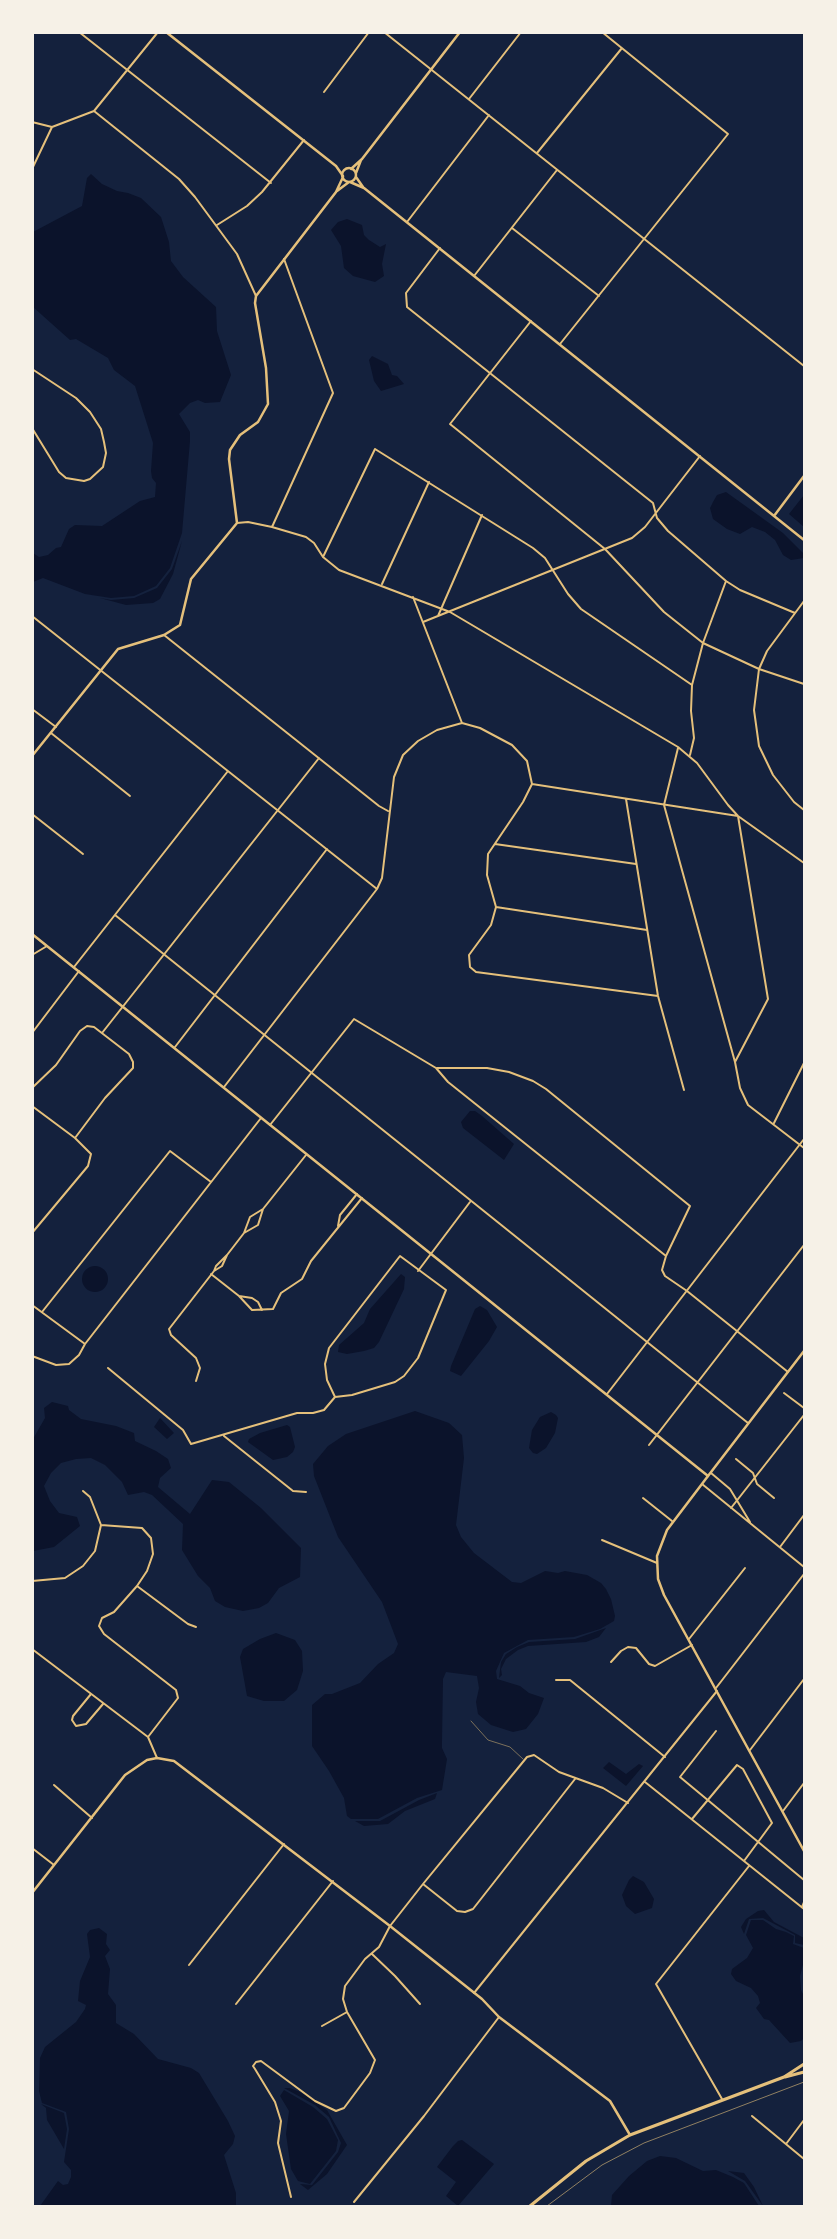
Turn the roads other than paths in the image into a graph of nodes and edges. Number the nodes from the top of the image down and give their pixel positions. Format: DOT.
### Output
graph roads {
  1 [pos="79,32"];
  2 [pos="158,32"];
  3 [pos="166,32"];
  4 [pos="369,32"];
  5 [pos="384,32"];
  6 [pos="460,32"];
  7 [pos="521,32"];
  8 [pos="602,32"];
  9 [pos="622,48"];
  10 [pos="431,70"];
  11 [pos="128,71"];
  12 [pos="324,92"];
  13 [pos="469,99"];
  14 [pos="94,111"];
  15 [pos="489,115"];
  16 [pos="32,122"];
  17 [pos="52,127"];
  18 [pos="304,140"];
  19 [pos="537,154"];
  20 [pos="362,159"];
  21 [pos="336,166"];
  22 [pos="32,169"];
  23 [pos="349,169"];
  24 [pos="557,170"];
  25 [pos="356,175"];
  26 [pos="343,177"];
  27 [pos="271,182"];
  28 [pos="349,182"];
  29 [pos="364,188"];
  30 [pos="336,192"];
  31 [pos="407,222"];
  32 [pos="217,226"];
  33 [pos="512,228"];
  34 [pos="644,239"];
  35 [pos="440,248"];
  36 [pos="284,259"];
  37 [pos="474,276"];
  38 [pos="256,296"];
  39 [pos="599,296"];
  40 [pos="531,321"];
  41 [pos="560,344"];
  42 [pos="804,366"];
  43 [pos="32,369"];
  44 [pos="490,373"];
  45 [pos="32,428"];
  46 [pos="700,456"];
  47 [pos="804,476"];
  48 [pos="429,482"];
  49 [pos="656,511"];
  50 [pos="482,515"];
  51 [pos="774,516"];
  52 [pos="236,523"];
  53 [pos="272,527"];
  54 [pos="804,540"];
  55 [pos="605,549"];
  56 [pos="324,557"];
  57 [pos="553,570"];
  58 [pos="726,581"];
  59 [pos="382,584"];
  60 [pos="413,597"];
  61 [pos="804,601"];
  62 [pos="441,608"];
  63 [pos="450,612"];
  64 [pos="795,613"];
  65 [pos="32,616"];
  66 [pos="437,617"];
  67 [pos="423,622"];
  68 [pos="164,635"];
  69 [pos="703,643"];
  70 [pos="759,669"];
  71 [pos="101,670"];
  72 [pos="804,684"];
  73 [pos="692,685"];
  74 [pos="32,709"];
  75 [pos="462,723"];
  76 [pos="56,726"];
  77 [pos="51,733"];
  78 [pos="678,747"];
  79 [pos="32,756"];
  80 [pos="690,756"];
  81 [pos="319,758"];
  82 [pos="228,771"];
  83 [pos="532,784"];
  84 [pos="130,796"];
  85 [pos="626,799"];
  86 [pos="664,805"];
  87 [pos="278,810"];
  88 [pos="804,810"];
  89 [pos="388,811"];
  90 [pos="32,814"];
  91 [pos="738,816"];
  92 [pos="494,844"];
  93 [pos="327,849"];
  94 [pos="83,854"];
  95 [pos="804,863"];
  96 [pos="636,864"];
  97 [pos="377,889"];
  98 [pos="496,907"];
  99 [pos="115,916"];
  100 [pos="646,930"];
  101 [pos="32,934"];
  102 [pos="47,946"];
  103 [pos="164,954"];
  104 [pos="32,955"];
  105 [pos="74,968"];
  106 [pos="79,972"];
  107 [pos="215,995"];
  108 [pos="658,996"];
  109 [pos="122,1007"];
  110 [pos="32,1033"];
  111 [pos="102,1033"];
  112 [pos="265,1035"];
  113 [pos="175,1047"];
  114 [pos="735,1062"];
  115 [pos="804,1063"];
  116 [pos="436,1068"];
  117 [pos="311,1074"];
  118 [pos="224,1086"];
  119 [pos="32,1088"];
  120 [pos="684,1090"];
  121 [pos="32,1106"];
  122 [pos="261,1118"];
  123 [pos="773,1124"];
  124 [pos="270,1125"];
  125 [pos="76,1138"];
  126 [pos="804,1139"];
  127 [pos="800,1145"];
  128 [pos="804,1148"];
  129 [pos="307,1154"];
  130 [pos="211,1182"];
  131 [pos="357,1194"];
  132 [pos="362,1198"];
  133 [pos="470,1202"];
  134 [pos="262,1209"];
  135 [pos="338,1228"];
  136 [pos="32,1233"];
  137 [pos="244,1233"];
  138 [pos="804,1245"];
  139 [pos="432,1253"];
  140 [pos="227,1255"];
  141 [pos="666,1256"];
  142 [pos="214,1270"];
  143 [pos="418,1271"];
  144 [pos="211,1274"];
  145 [pos="687,1291"];
  146 [pos="239,1296"];
  147 [pos="32,1305"];
  148 [pos="262,1311"];
  149 [pos="42,1312"];
  150 [pos="738,1331"];
  151 [pos="647,1342"];
  152 [pos="85,1344"];
  153 [pos="804,1351"];
  154 [pos="32,1356"];
  155 [pos="108,1368"];
  156 [pos="788,1372"];
  157 [pos="196,1381"];
  158 [pos="698,1383"];
  159 [pos="784,1393"];
  160 [pos="607,1394"];
  161 [pos="335,1397"];
  162 [pos="804,1408"];
  163 [pos="804,1415"];
  164 [pos="748,1423"];
  165 [pos="658,1434"];
  166 [pos="224,1436"];
  167 [pos="649,1445"];
  168 [pos="736,1459"];
  169 [pos="709,1474"];
  170 [pos="754,1480"];
  171 [pos="702,1484"];
  172 [pos="83,1491"];
  173 [pos="306,1492"];
  174 [pos="643,1498"];
  175 [pos="774,1498"];
  176 [pos="738,1500"];
  177 [pos="731,1508"];
  178 [pos="804,1515"];
  179 [pos="672,1521"];
  180 [pos="101,1524"];
  181 [pos="752,1524"];
  182 [pos="602,1540"];
  183 [pos="780,1547"];
  184 [pos="657,1563"];
  185 [pos="804,1567"];
  186 [pos="745,1568"];
  187 [pos="804,1574"];
  188 [pos="32,1582"];
  189 [pos="138,1586"];
  190 [pos="196,1627"];
  191 [pos="689,1639"];
  192 [pos="692,1645"];
  193 [pos="33,1651"];
  194 [pos="611,1662"];
  195 [pos="804,1679"];
  196 [pos="556,1680"];
  197 [pos="717,1689"];
  198 [pos="91,1694"];
  199 [pos="104,1703"];
  200 [pos="472,1721"];
  201 [pos="716,1731"];
  202 [pos="148,1737"];
  203 [pos="750,1750"];
  204 [pos="665,1757"];
  205 [pos="157,1758"];
  206 [pos="523,1759"];
  207 [pos="576,1780"];
  208 [pos="645,1782"];
  209 [pos="804,1783"];
  210 [pos="54,1785"];
  211 [pos="706,1801"];
  212 [pos="628,1803"];
  213 [pos="783,1811"];
  214 [pos="92,1818"];
  215 [pos="692,1820"];
  216 [pos="758,1842"];
  217 [pos="284,1844"];
  218 [pos="32,1848"];
  219 [pos="804,1851"];
  220 [pos="744,1861"];
  221 [pos="54,1865"];
  222 [pos="750,1866"];
  223 [pos="804,1880"];
  224 [pos="332,1881"];
  225 [pos="423,1884"];
  226 [pos="32,1893"];
  227 [pos="804,1902"];
  228 [pos="803,1908"];
  229 [pos="390,1926"];
  230 [pos="372,1954"];
  231 [pos="189,1965"];
  232 [pos="474,1993"];
  233 [pos="236,2004"];
  234 [pos="420,2004"];
  235 [pos="347,2012"];
  236 [pos="499,2017"];
  237 [pos="322,2026"];
  238 [pos="804,2064"];
  239 [pos="804,2072"];
  240 [pos="784,2077"];
  241 [pos="723,2101"];
  242 [pos="752,2116"];
  243 [pos="804,2120"];
  244 [pos="630,2135"];
  245 [pos="786,2144"];
  246 [pos="804,2158"];
  247 [pos="291,2197"];
  248 [pos="354,2202"];
  249 [pos="530,2206"];
  1 -- 11 [label="street"];
  2 -- 11 [label="street"];
  3 -- 18 [label="street"];
  4 -- 12 [label="street"];
  5 -- 10 [label="street"];
  6 -- 10 [label="street"];
  7 -- 13 [label="street"];
  8 -- 9 [label="street"];
  9 -- 19 [label="street"];
  9 -- 34 [label="street"];
  10 -- 13 [label="street"];
  10 -- 20 [label="street"];
  11 -- 14 [label="street"];
  11 -- 27 [label="street"];
  13 -- 15 [label="street"];
  14 -- 17 [label="street"];
  14 -- 32 [label="street"];
  15 -- 19 [label="street"];
  15 -- 31 [label="street"];
  16 -- 17 [label="street"];
  17 -- 22 [label="street"];
  18 -- 21 [label="street"];
  18 -- 27 [label="street"];
  19 -- 24 [label="street"];
  20 -- 23 [label="street"];
  20 -- 25 [label="street"];
  21 -- 23 [label="street"];
  21 -- 26 [label="street"];
  23 -- 25 [label="street"];
  23 -- 26 [label="street"];
  24 -- 33 [label="street"];
  24 -- 34 [label="street"];
  25 -- 28 [label="street"];
  25 -- 29 [label="street"];
  26 -- 28 [label="street"];
  26 -- 30 [label="street"];
  27 -- 32 [label="street"];
  28 -- 29 [label="street"];
  28 -- 30 [label="street"];
  29 -- 31 [label="street"];
  30 -- 36 [label="street"];
  31 -- 35 [label="street"];
  32 -- 38 [label="street"];
  33 -- 37 [label="street"];
  33 -- 39 [label="street"];
  34 -- 39 [label="street"];
  34 -- 42 [label="street"];
  35 -- 37 [label="street"];
  35 -- 44 [label="street"];
  36 -- 38 [label="street"];
  36 -- 53 [label="street"];
  37 -- 40 [label="street"];
  38 -- 52 [label="street"];
  39 -- 41 [label="street"];
  40 -- 41 [label="street"];
  40 -- 44 [label="street"];
  41 -- 46 [label="street"];
  43 -- 45 [label="street"];
  44 -- 49 [label="street"];
  44 -- 55 [label="street"];
  46 -- 49 [label="street"];
  46 -- 51 [label="street"];
  47 -- 51 [label="street"];
  48 -- 50 [label="street"];
  48 -- 56 [label="street"];
  48 -- 59 [label="street"];
  49 -- 55 [label="street"];
  49 -- 58 [label="street"];
  50 -- 57 [label="street"];
  50 -- 62 [label="street"];
  51 -- 54 [label="street"];
  52 -- 53 [label="street"];
  52 -- 68 [label="street"];
  53 -- 56 [label="street"];
  55 -- 57 [label="street"];
  55 -- 69 [label="street"];
  56 -- 59 [label="street"];
  57 -- 63 [label="street"];
  57 -- 73 [label="street"];
  58 -- 64 [label="street"];
  58 -- 69 [label="street"];
  59 -- 60 [label="street"];
  60 -- 62 [label="street"];
  60 -- 67 [label="street"];
  61 -- 64 [label="street"];
  62 -- 63 [label="street"];
  62 -- 66 [label="street"];
  63 -- 66 [label="street"];
  63 -- 78 [label="street"];
  64 -- 70 [label="street"];
  65 -- 71 [label="street"];
  66 -- 67 [label="street"];
  67 -- 75 [label="street"];
  68 -- 71 [label="street"];
  68 -- 81 [label="street"];
  69 -- 70 [label="street"];
  69 -- 73 [label="street"];
  70 -- 72 [label="street"];
  70 -- 88 [label="street"];
  71 -- 76 [label="street"];
  71 -- 82 [label="street"];
  73 -- 80 [label="street"];
  74 -- 76 [label="street"];
  75 -- 83 [label="street"];
  75 -- 89 [label="street"];
  76 -- 77 [label="street"];
  77 -- 79 [label="street"];
  77 -- 84 [label="street"];
  78 -- 80 [label="street"];
  78 -- 86 [label="street"];
  80 -- 91 [label="street"];
  81 -- 87 [label="street"];
  81 -- 89 [label="street"];
  82 -- 87 [label="street"];
  82 -- 99 [label="street"];
  83 -- 85 [label="street"];
  83 -- 92 [label="street"];
  85 -- 86 [label="street"];
  85 -- 96 [label="street"];
  86 -- 91 [label="street"];
  86 -- 114 [label="street"];
  87 -- 93 [label="street"];
  87 -- 103 [label="street"];
  89 -- 97 [label="street"];
  90 -- 94 [label="street"];
  91 -- 95 [label="street"];
  91 -- 114 [label="street"];
  92 -- 96 [label="street"];
  92 -- 98 [label="street"];
  93 -- 97 [label="street"];
  93 -- 107 [label="street"];
  96 -- 100 [label="street"];
  97 -- 112 [label="street"];
  98 -- 100 [label="street"];
  98 -- 108 [label="street"];
  99 -- 103 [label="street"];
  99 -- 105 [label="street"];
  100 -- 108 [label="street"];
  101 -- 102 [label="street"];
  102 -- 104 [label="street"];
  102 -- 105 [label="street"];
  103 -- 107 [label="street"];
  103 -- 109 [label="street"];
  105 -- 106 [label="street"];
  106 -- 109 [label="street"];
  106 -- 110 [label="street"];
  107 -- 112 [label="street"];
  107 -- 113 [label="street"];
  108 -- 120 [label="street"];
  109 -- 111 [label="street"];
  109 -- 113 [label="street"];
  111 -- 119 [label="street"];
  111 -- 125 [label="street"];
  112 -- 117 [label="street"];
  112 -- 118 [label="street"];
  113 -- 118 [label="street"];
  114 -- 123 [label="street"];
  115 -- 123 [label="street"];
  116 -- 117 [label="street"];
  116 -- 141 [label="street"];
  116 -- 141 [label="street"];
  117 -- 124 [label="street"];
  117 -- 133 [label="street"];
  118 -- 122 [label="street"];
  121 -- 125 [label="street"];
  122 -- 124 [label="street"];
  122 -- 130 [label="street"];
  123 -- 127 [label="street"];
  124 -- 129 [label="street"];
  125 -- 136 [label="street"];
  126 -- 127 [label="street"];
  127 -- 128 [label="street"];
  127 -- 145 [label="street"];
  129 -- 131 [label="street"];
  129 -- 134 [label="street"];
  130 -- 149 [label="street"];
  130 -- 152 [label="street"];
  131 -- 132 [label="street"];
  131 -- 135 [label="street"];
  132 -- 135 [label="street"];
  132 -- 139 [label="street"];
  133 -- 139 [label="street"];
  133 -- 151 [label="street"];
  134 -- 137 [label="street"];
  134 -- 137 [label="street"];
  135 -- 148 [label="street"];
  137 -- 140 [label="street"];
  138 -- 150 [label="street"];
  139 -- 143 [label="street"];
  139 -- 160 [label="street"];
  140 -- 142 [label="street"];
  140 -- 142 [label="street"];
  141 -- 145 [label="street"];
  142 -- 144 [label="street"];
  143 -- 161 [label="street"];
  143 -- 161 [label="street"];
  144 -- 146 [label="street"];
  144 -- 157 [label="street"];
  145 -- 150 [label="street"];
  145 -- 151 [label="street"];
  146 -- 148 [label="street"];
  146 -- 148 [label="street"];
  147 -- 149 [label="street"];
  149 -- 152 [label="street"];
  150 -- 156 [label="street"];
  150 -- 158 [label="street"];
  151 -- 158 [label="street"];
  151 -- 160 [label="street"];
  152 -- 154 [label="street"];
  153 -- 156 [label="street"];
  155 -- 166 [label="street"];
  156 -- 164 [label="street"];
  158 -- 164 [label="street"];
  158 -- 165 [label="street"];
  159 -- 162 [label="street"];
  160 -- 165 [label="street"];
  161 -- 166 [label="street"];
  163 -- 170 [label="street"];
  164 -- 169 [label="street"];
  165 -- 167 [label="street"];
  165 -- 169 [label="street"];
  166 -- 173 [label="street"];
  168 -- 170 [label="street"];
  169 -- 171 [label="street"];
  169 -- 176 [label="street"];
  170 -- 175 [label="street"];
  170 -- 176 [label="street"];
  171 -- 177 [label="street"];
  171 -- 179 [label="street"];
  172 -- 180 [label="street"];
  174 -- 179 [label="street"];
  176 -- 177 [label="street"];
  176 -- 181 [label="street"];
  177 -- 181 [label="street"];
  178 -- 183 [label="street"];
  179 -- 184 [label="street"];
  180 -- 188 [label="street"];
  180 -- 189 [label="street"];
  181 -- 183 [label="street"];
  182 -- 184 [label="street"];
  183 -- 185 [label="street"];
  184 -- 191 [label="street"];
  186 -- 191 [label="street"];
  187 -- 197 [label="street"];
  189 -- 190 [label="street"];
  189 -- 202 [label="street"];
  191 -- 192 [label="street"];
  192 -- 194 [label="street"];
  192 -- 197 [label="street"];
  193 -- 198 [label="street"];
  195 -- 203 [label="street"];
  196 -- 204 [label="street"];
  197 -- 203 [label="street"];
  197 -- 204 [label="street"];
  198 -- 199 [label="street"];
  198 -- 199 [label="street"];
  199 -- 202 [label="street"];
  200 -- 206 [label="lane"];
  201 -- 211 [label="street"];
  202 -- 205 [label="street"];
  203 -- 213 [label="street"];
  204 -- 208 [label="street"];
  205 -- 214 [label="street"];
  205 -- 217 [label="street"];
  206 -- 207 [label="street"];
  206 -- 225 [label="street"];
  207 -- 212 [label="street"];
  207 -- 225 [label="street"];
  208 -- 212 [label="street"];
  208 -- 215 [label="street"];
  209 -- 213 [label="street"];
  210 -- 214 [label="street"];
  211 -- 215 [label="street"];
  211 -- 216 [label="street"];
  211 -- 216 [label="street"];
  212 -- 232 [label="street"];
  213 -- 219 [label="street"];
  214 -- 221 [label="street"];
  215 -- 220 [label="street"];
  216 -- 220 [label="street"];
  216 -- 223 [label="street"];
  217 -- 224 [label="street"];
  217 -- 231 [label="street"];
  218 -- 221 [label="street"];
  220 -- 222 [label="street"];
  221 -- 226 [label="street"];
  222 -- 228 [label="street"];
  222 -- 241 [label="street"];
  224 -- 229 [label="street"];
  224 -- 233 [label="street"];
  225 -- 229 [label="street"];
  227 -- 228 [label="street"];
  229 -- 230 [label="street"];
  229 -- 232 [label="street"];
  230 -- 234 [label="street"];
  230 -- 235 [label="street"];
  232 -- 236 [label="street"];
  235 -- 237 [label="street"];
  235 -- 247 [label="street"];
  236 -- 244 [label="street"];
  236 -- 248 [label="street"];
  238 -- 240 [label="main road"];
  239 -- 240 [label="main road"];
  240 -- 241 [label="main road"];
  241 -- 244 [label="main road"];
  242 -- 245 [label="street"];
  243 -- 245 [label="street"];
  244 -- 249 [label="main road"];
  245 -- 246 [label="street"];
}
